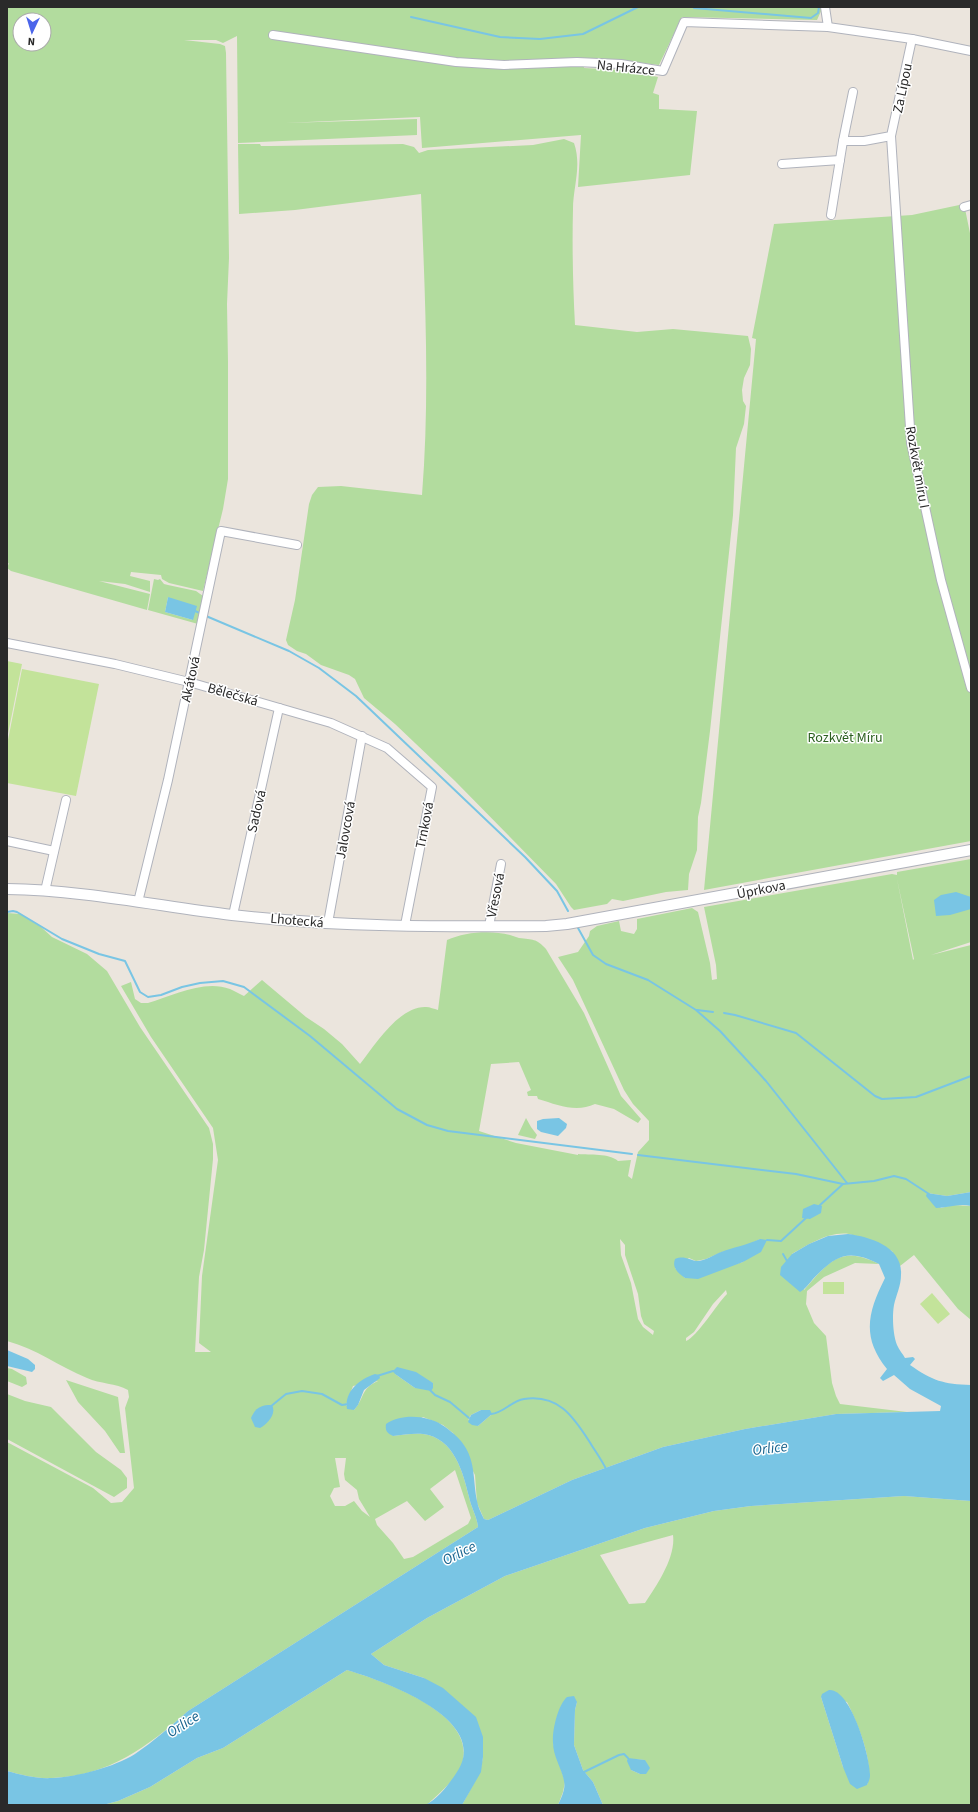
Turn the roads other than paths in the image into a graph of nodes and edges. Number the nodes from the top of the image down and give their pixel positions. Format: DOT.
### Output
graph roads {
  1 [pos="825,7"];
  2 [pos="828,27"];
  3 [pos="273,35"];
  4 [pos="912,39"];
  5 [pos="971,51"];
  6 [pos="853,92"];
  7 [pos="891,136"];
  8 [pos="843,141"];
  9 [pos="840,160"];
  10 [pos="782,164"];
  11 [pos="831,215"];
  12 [pos="897,216"];
  13 [pos="297,545"];
  14 [pos="7,643"];
  15 [pos="189,682"];
  16 [pos="971,688"];
  17 [pos="279,708"];
  18 [pos="362,736"];
  19 [pos="66,800"];
  20 [pos="7,841"];
  21 [pos="971,850"];
  22 [pos="54,851"];
  23 [pos="501,864"];
  24 [pos="7,889"];
  25 [pos="45,891"];
  26 [pos="138,902"];
  27 [pos="233,915"];
  28 [pos="328,923"];
  29 [pos="405,925"];
  30 [pos="489,926"];
  31 [pos="551,926"];
  1 -- 2 [label="street"];
  2 -- 3 [label="street, Na Hrázce"];
  2 -- 4 [label="street, Na Hrázce"];
  4 -- 5 [label="street, Na Hrázce"];
  4 -- 7 [label="street, Za Lípou"];
  6 -- 8 [label="street"];
  7 -- 8 [label="street"];
  7 -- 12 [label="street, Za Lípou"];
  8 -- 9 [label="street"];
  9 -- 10 [label="street"];
  9 -- 11 [label="street"];
  12 -- 16 [label="street, Rozkvět míru I"];
  13 -- 15 [label="street, Akátová"];
  14 -- 15 [label="street, Bělečská"];
  15 -- 17 [label="street, Bělečská"];
  15 -- 26 [label="street, Akátová"];
  17 -- 18 [label="street, Bělečská"];
  17 -- 27 [label="street, Sadová"];
  18 -- 28 [label="street, Jalovcová"];
  18 -- 29 [label="street, Trnková"];
  19 -- 22 [label="street"];
  20 -- 22 [label="street"];
  21 -- 31 [label="street, Úprkova"];
  22 -- 25 [label="street"];
  23 -- 30 [label="street, Vřesová"];
  24 -- 25 [label="street, Lhotecká"];
  25 -- 26 [label="street, Lhotecká"];
  26 -- 27 [label="street, Lhotecká"];
  27 -- 28 [label="street, Lhotecká"];
  28 -- 29 [label="street, Lhotecká"];
  29 -- 30 [label="street, Lhotecká"];
  30 -- 31 [label="street, Lhotecká"];
}
